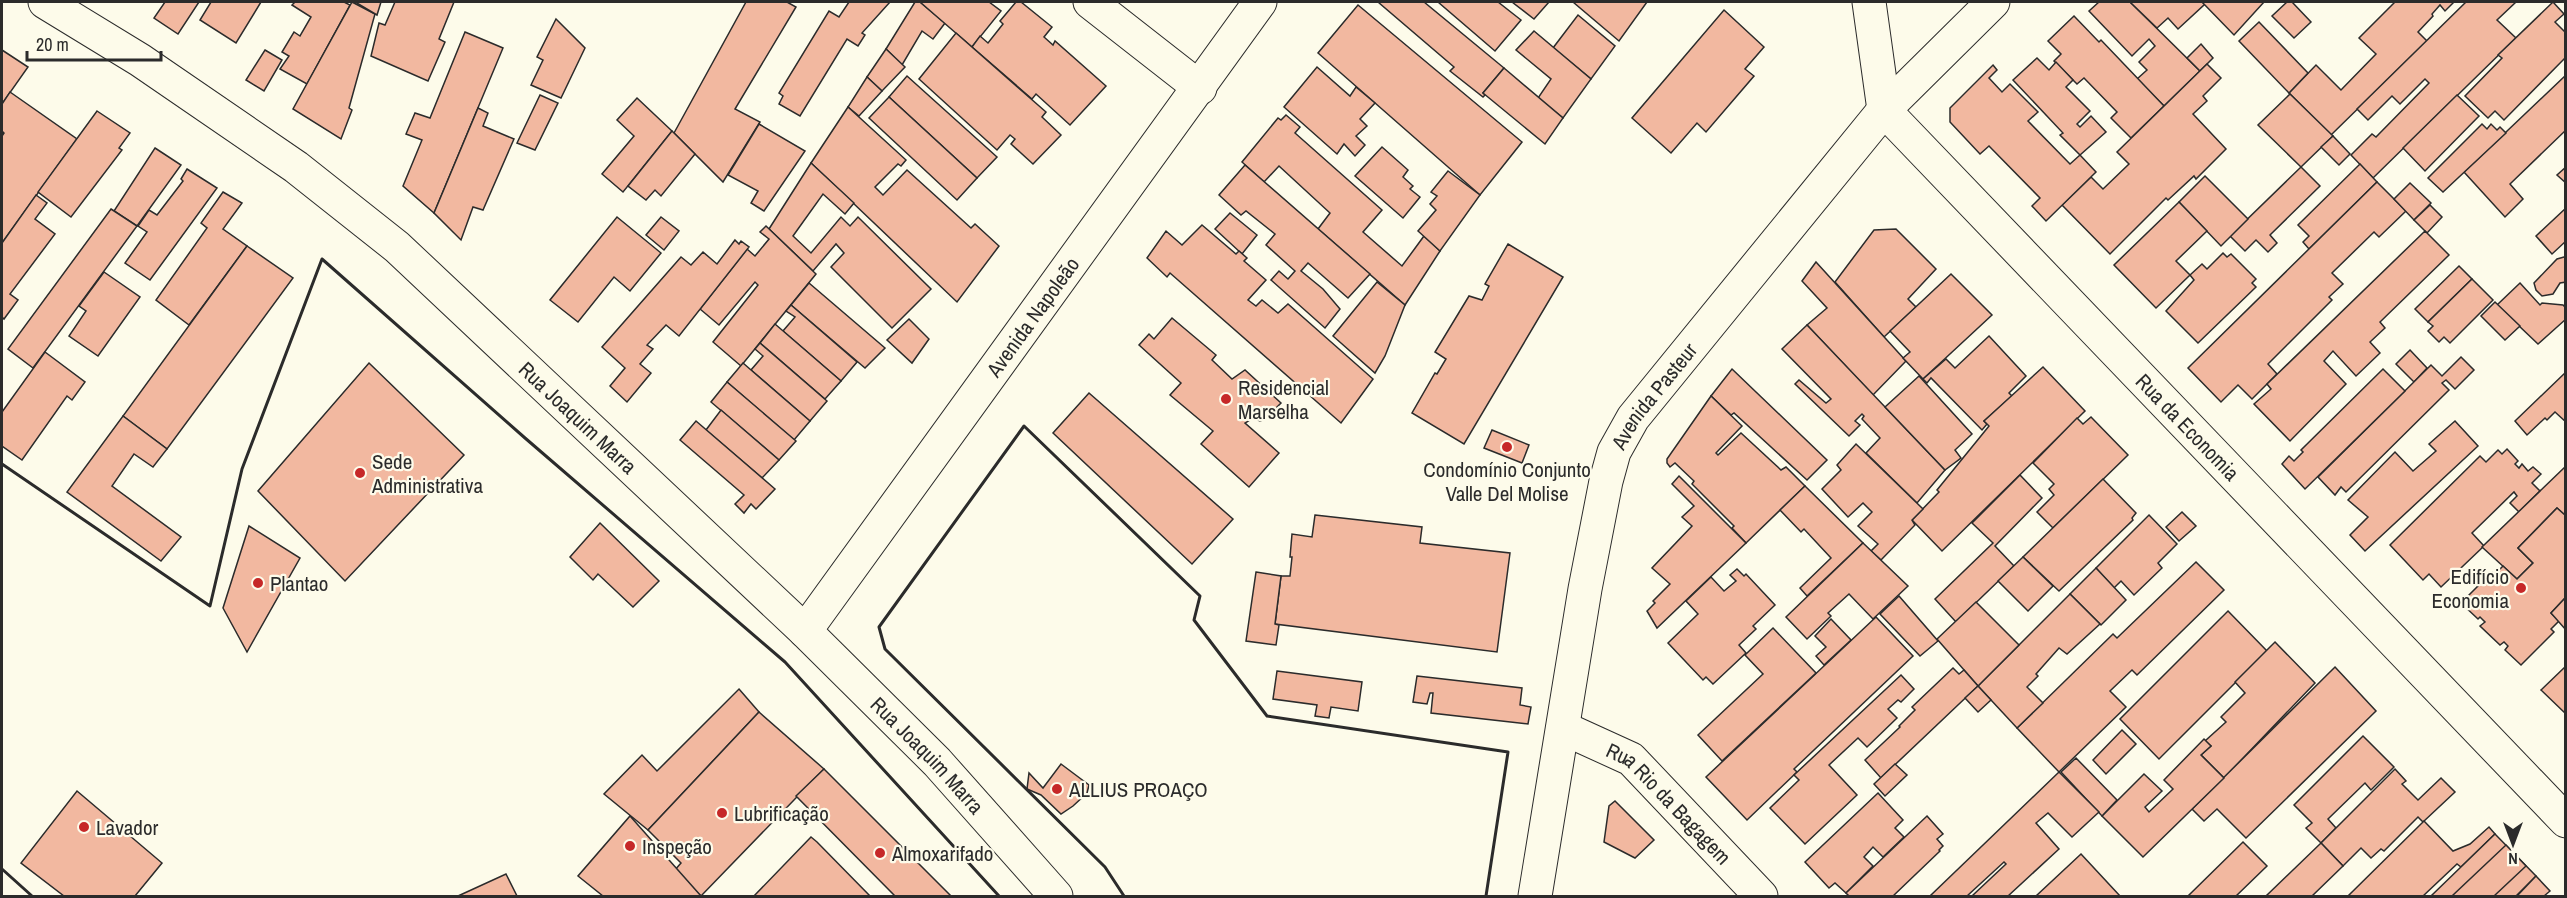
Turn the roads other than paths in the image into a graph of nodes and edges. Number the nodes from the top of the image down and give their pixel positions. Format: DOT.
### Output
graph roads {
  1 [pos="45,2"];
  2 [pos="1090,2"];
  3 [pos="1260,2"];
  4 [pos="1869,2"];
  5 [pos="1993,2"];
  6 [pos="1200,88"];
  7 [pos="1884,110"];
  8 [pos="805,631"];
  9 [pos="1563,728"];
  10 [pos="2565,821"];
  11 [pos="1056,897"];
  12 [pos="1535,897"];
  13 [pos="1761,897"];
  1 -- 8 [label="street, Rua Joaquim Marra"];
  2 -- 6 [label="street"];
  3 -- 6 [label="street, Avenida Napoleão"];
  4 -- 7 [label="street"];
  5 -- 7 [label="street, Avenida Pasteur"];
  6 -- 8 [label="street, Avenida Napoleão"];
  7 -- 9 [label="street, Avenida Pasteur"];
  7 -- 10 [label="street, Rua da Economia"];
  8 -- 11 [label="street, Rua Joaquim Marra"];
  9 -- 12 [label="street, Avenida Pasteur"];
  9 -- 13 [label="street, Rua Rio da Bagagem"];
}
